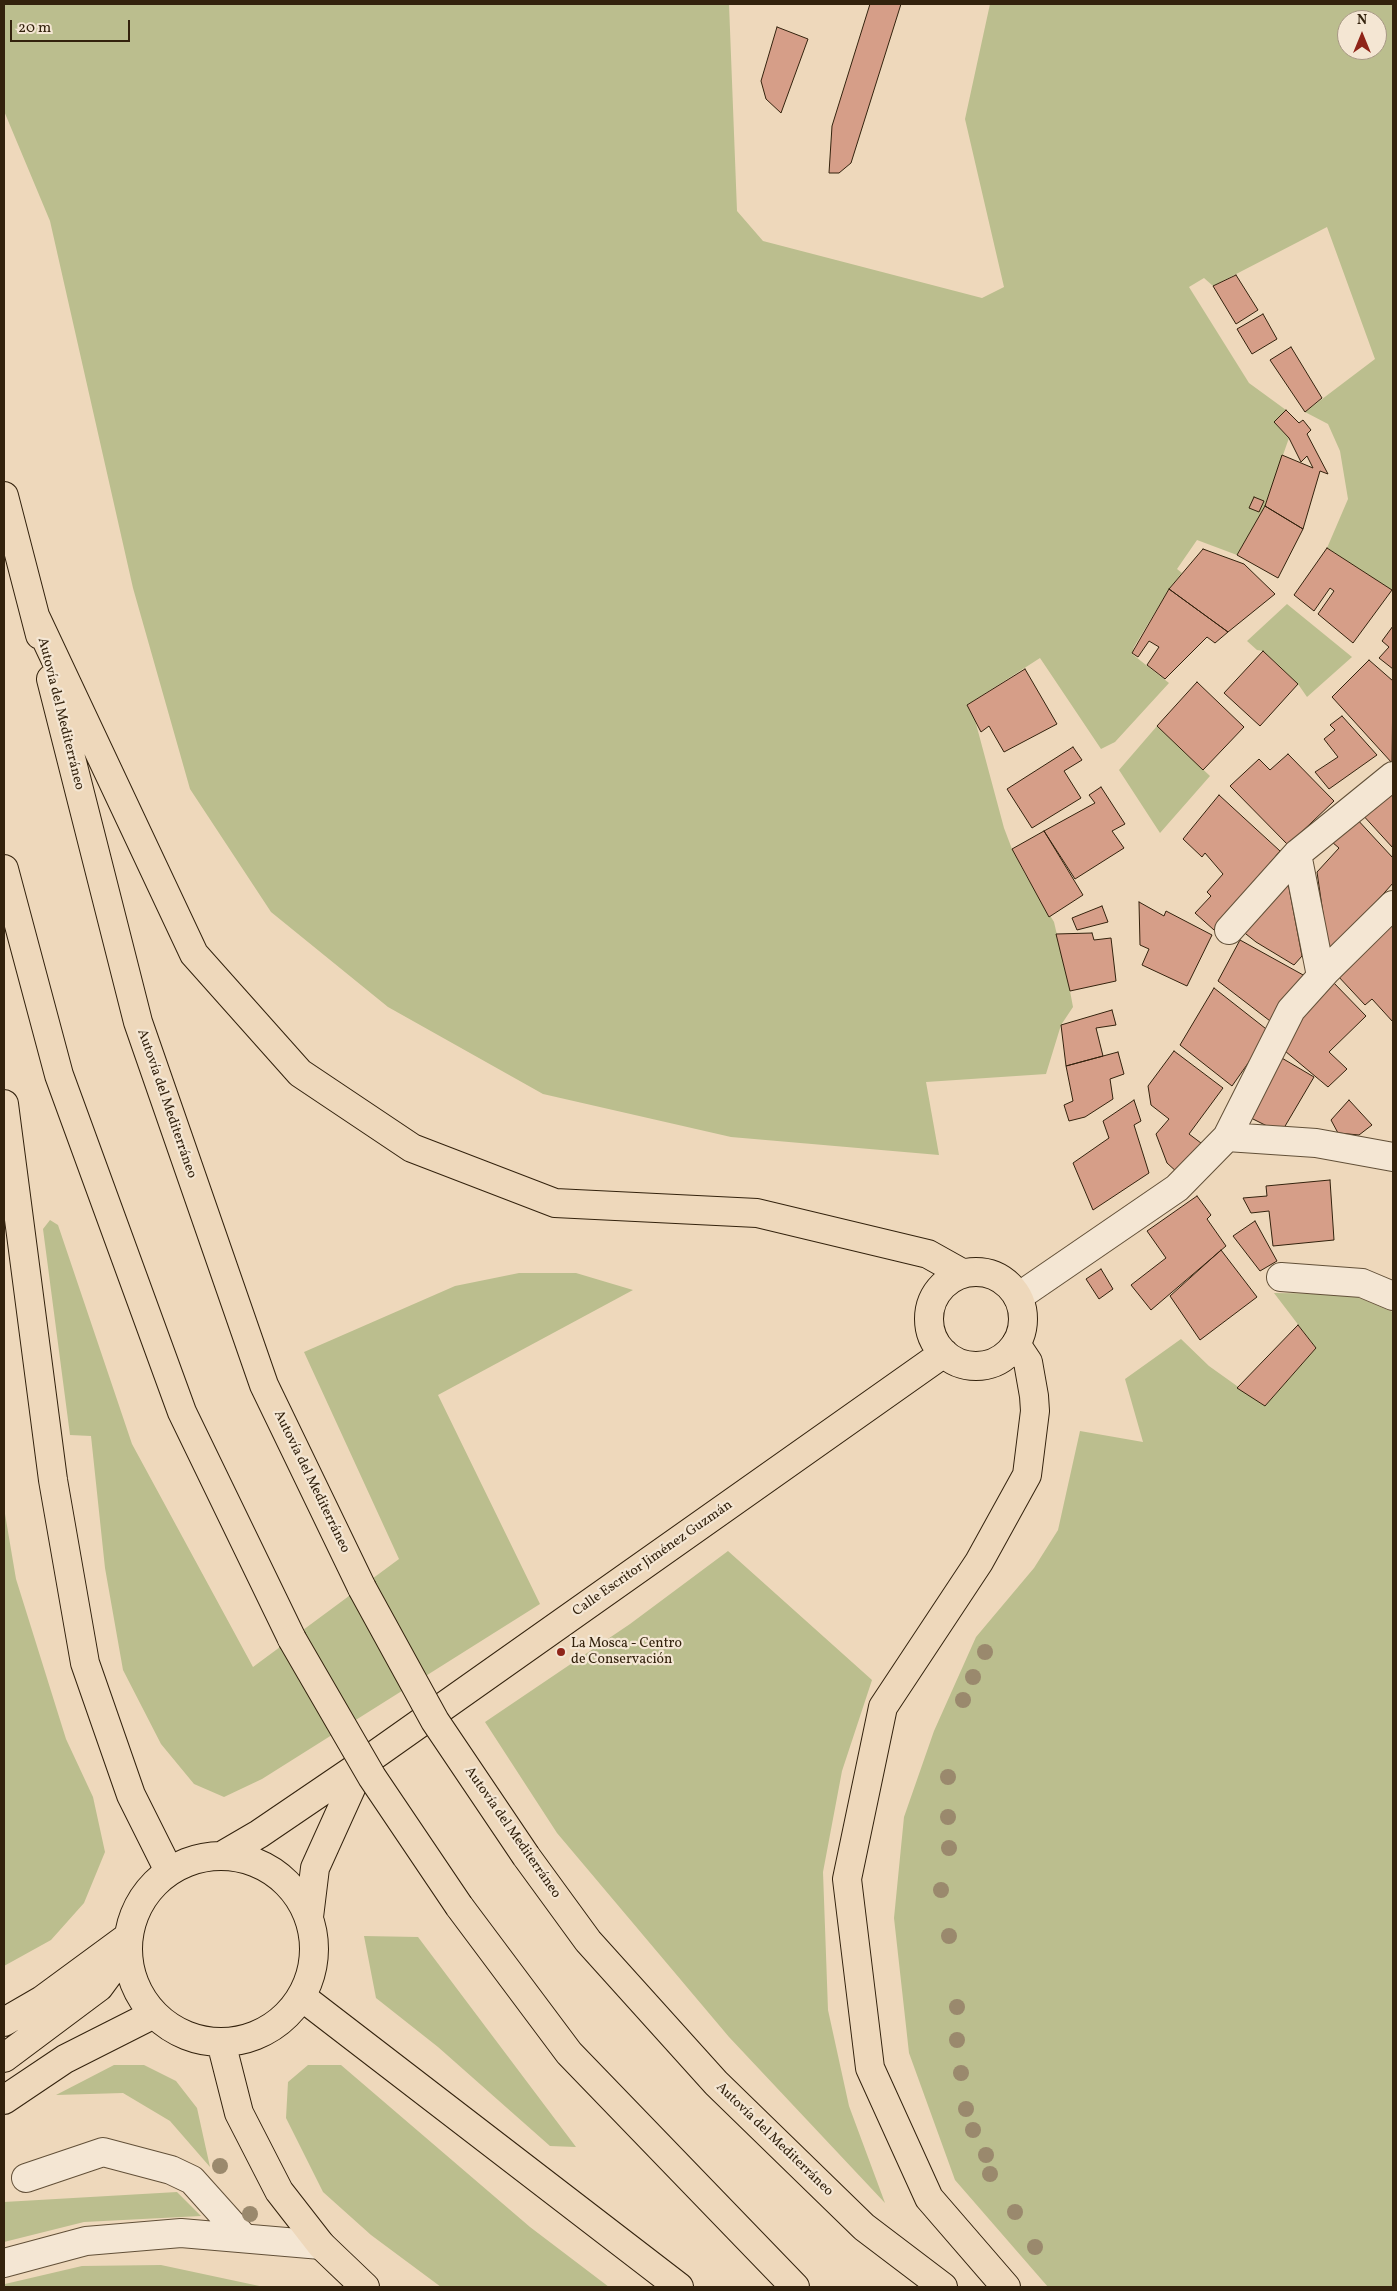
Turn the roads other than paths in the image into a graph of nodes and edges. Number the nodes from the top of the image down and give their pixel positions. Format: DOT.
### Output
graph roads {
  1 [pos="4,496"];
  2 [pos="36,618"];
  3 [pos="1393,776"];
  4 [pos="1297,854"];
  5 [pos="4,869"];
  6 [pos="1393,905"];
  7 [pos="1229,930"];
  8 [pos="1321,976"];
  9 [pos="4,1104"];
  10 [pos="1227,1137"];
  11 [pos="1393,1158"];
  12 [pos="962,1273"];
  13 [pos="1281,1277"];
  14 [pos="1393,1296"];
  15 [pos="1018,1297"];
  16 [pos="1016,1344"];
  17 [pos="944,1353"];
  18 [pos="362,1764"];
  19 [pos="223,1855"];
  20 [pos="169,1871"];
  21 [pos="309,1917"];
  22 [pos="128,1943"];
  23 [pos="302,1997"];
  24 [pos="151,2011"];
  25 [pos="4,2022"];
  26 [pos="221,2042"];
  27 [pos="4,2058"];
  28 [pos="4,2070"];
  29 [pos="4,2100"];
  30 [pos="26,2178"];
  31 [pos="244,2238"];
  32 [pos="320,2245"];
  33 [pos="4,2263"];
  34 [pos="365,2287"];
  35 [pos="679,2287"];
  36 [pos="795,2287"];
  37 [pos="943,2287"];
  38 [pos="1006,2287"];
  1 -- 2 [label="main road, Autovía del Mediterráneo"];
  2 -- 12 [label="main road"];
  2 -- 37 [label="main road, Autovía del Mediterráneo, bridge"];
  3 -- 4 [label="street"];
  4 -- 7 [label="street"];
  4 -- 8 [label="street"];
  5 -- 36 [label="main road, bridge"];
  6 -- 8 [label="street"];
  8 -- 10 [label="street"];
  9 -- 20 [label="main road"];
  10 -- 11 [label="street"];
  10 -- 15 [label="street"];
  12 -- 15 [label="main road"];
  12 -- 17 [label="main road"];
  13 -- 14 [label="street"];
  15 -- 16 [label="main road"];
  16 -- 17 [label="main road"];
  16 -- 38 [label="main road"];
  17 -- 18 [label="main road, Calle Escritor Jiménez Guzmán"];
  18 -- 19 [label="main road, Calle Escritor Jiménez Guzmán"];
  18 -- 21 [label="main road"];
  19 -- 20 [label="main road"];
  19 -- 21 [label="main road"];
  20 -- 22 [label="main road"];
  21 -- 23 [label="main road"];
  22 -- 24 [label="main road"];
  22 -- 25 [label="main road"];
  22 -- 27 [label="main road"];
  23 -- 26 [label="main road"];
  23 -- 35 [label="main road"];
  24 -- 26 [label="main road"];
  24 -- 28 [label="main road"];
  24 -- 29 [label="main road"];
  26 -- 32 [label="main road"];
  30 -- 31 [label="street"];
  31 -- 32 [label="street"];
  31 -- 33 [label="street"];
  32 -- 34 [label="main road"];
}
